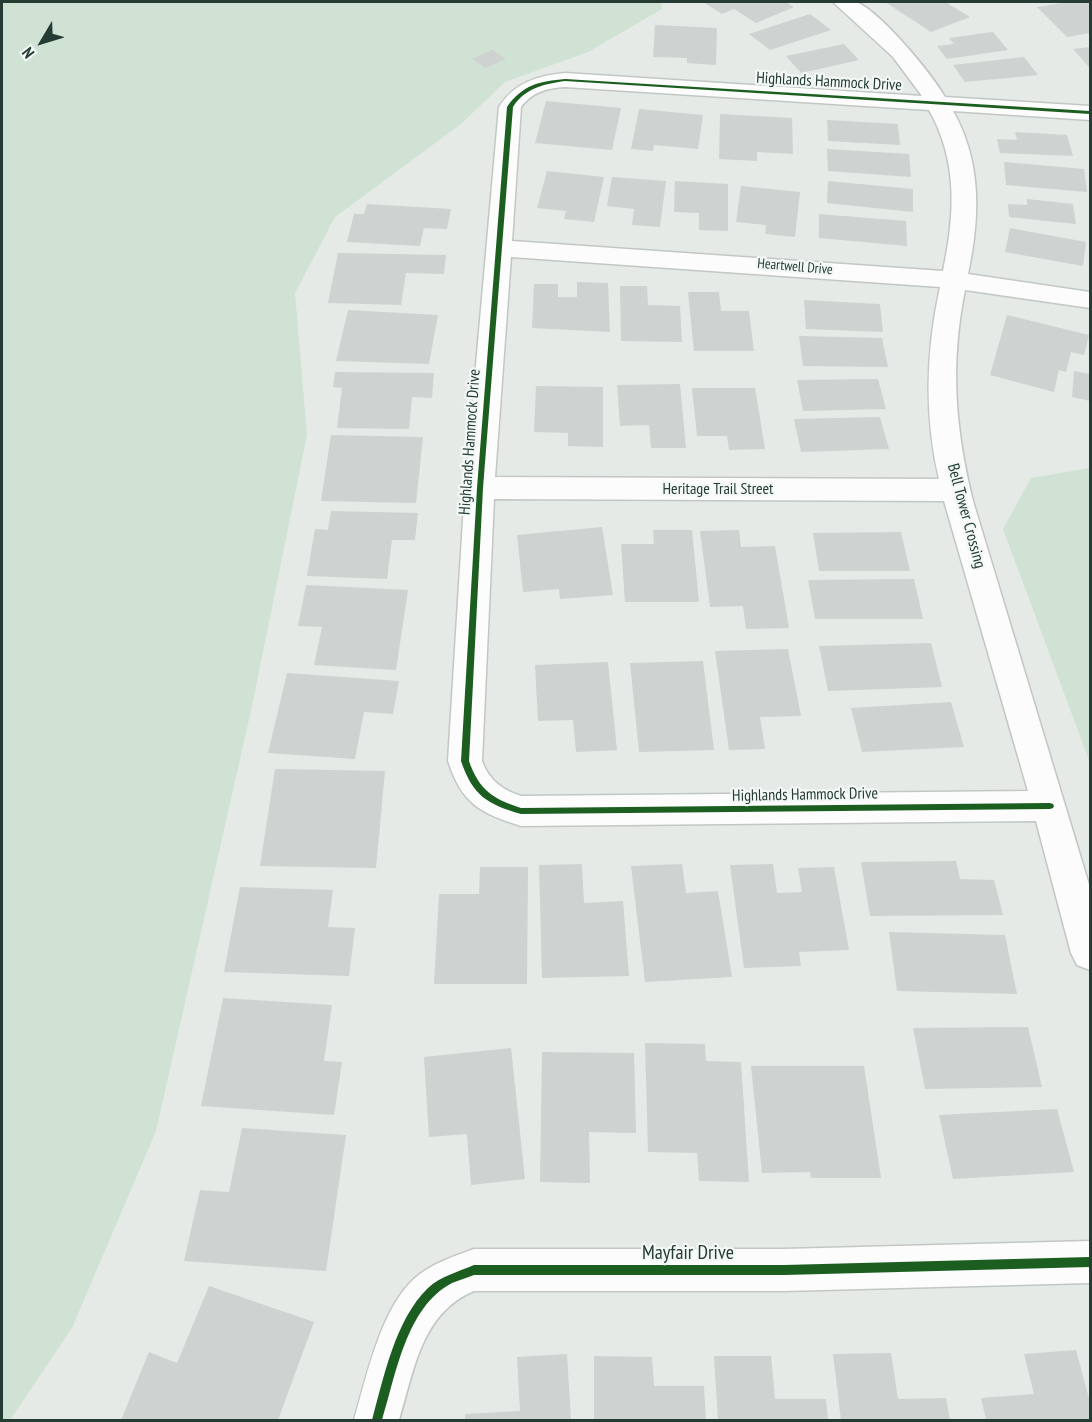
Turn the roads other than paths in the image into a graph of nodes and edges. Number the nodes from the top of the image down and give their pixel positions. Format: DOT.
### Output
graph roads {
  1 [pos="843,2"];
  2 [pos="937,102"];
  3 [pos="1090,113"];
  4 [pos="498,248"];
  5 [pos="955,280"];
  6 [pos="1090,300"];
  7 [pos="480,488"];
  8 [pos="955,490"];
  9 [pos="1050,806"];
  10 [pos="1090,953"];
  11 [pos="1090,1262"];
  12 [pos="377,1420"];
  1 -- 2 [label="street, Bell Tower Crossing"];
  2 -- 3 [label="street, Highlands Hammock Drive"];
  2 -- 4 [label="street, Highlands Hammock Drive"];
  2 -- 5 [label="street, Bell Tower Crossing"];
  4 -- 5 [label="street, Heartwell Drive"];
  4 -- 7 [label="street, Highlands Hammock Drive"];
  5 -- 6 [label="street, Heartwell Drive"];
  5 -- 8 [label="street, Bell Tower Crossing"];
  7 -- 8 [label="street, Heritage Trail Street"];
  7 -- 9 [label="street, Highlands Hammock Drive"];
  8 -- 9 [label="street, Bell Tower Crossing"];
  9 -- 10 [label="street, Bell Tower Crossing"];
  11 -- 12 [label="street, Mayfair Drive"];
}
